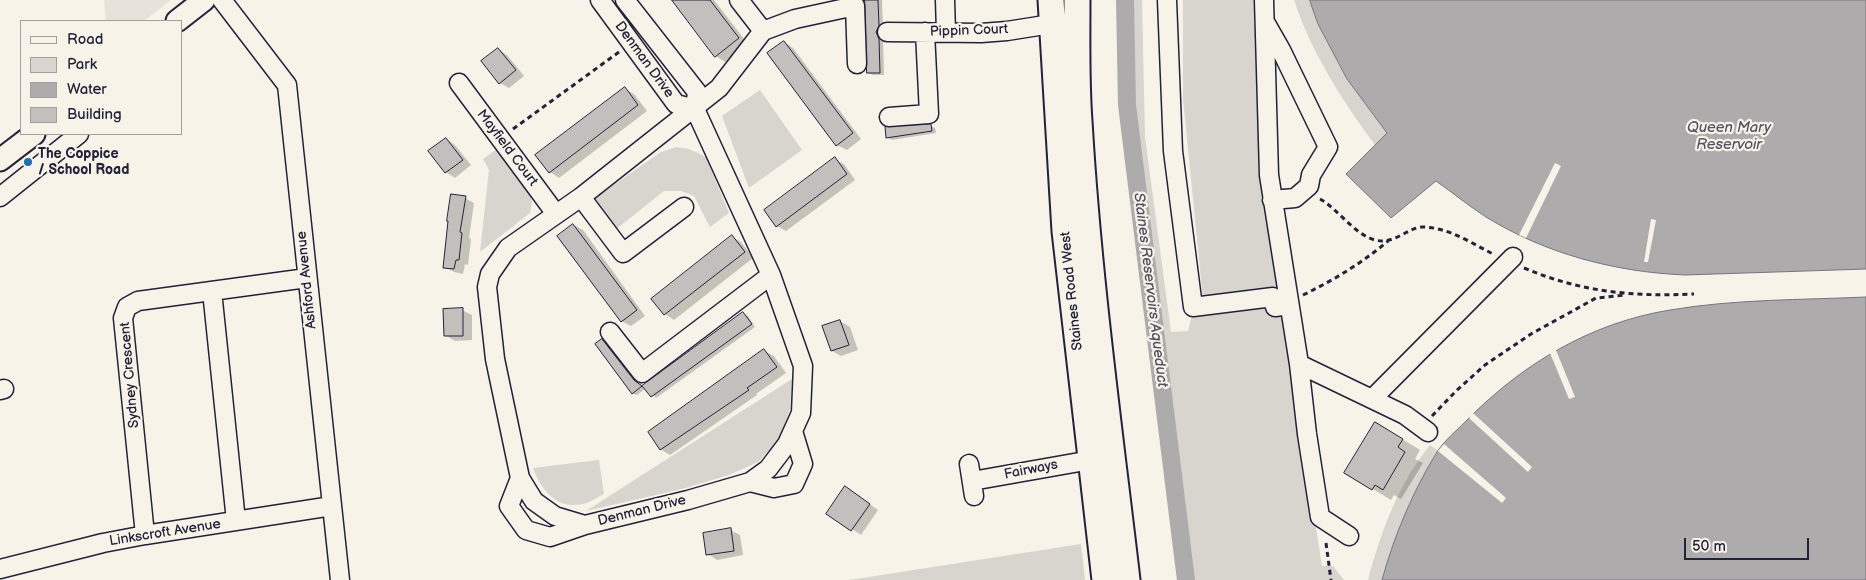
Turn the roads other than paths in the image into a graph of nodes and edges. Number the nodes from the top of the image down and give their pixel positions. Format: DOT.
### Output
graph roads {
  1 [pos="204,0"];
  2 [pos="222,0"];
  3 [pos="625,0"];
  4 [pos="739,0"];
  5 [pos="945,0"];
  6 [pos="1076,0"];
  7 [pos="1167,0"];
  8 [pos="1264,0"];
  9 [pos="603,1"];
  10 [pos="855,3"];
  11 [pos="1051,12"];
  12 [pos="1264,19"];
  13 [pos="178,20"];
  14 [pos="763,30"];
  15 [pos="887,32"];
  16 [pos="925,32"];
  17 [pos="946,32"];
  18 [pos="857,64"];
  19 [pos="458,83"];
  20 [pos="695,109"];
  21 [pos="889,117"];
  22 [pos="33,135"];
  23 [pos="78,135"];
  24 [pos="0,160"];
  25 [pos="0,197"];
  26 [pos="581,197"];
  27 [pos="1272,200"];
  28 [pos="684,206"];
  29 [pos="556,214"];
  30 [pos="1513,257"];
  31 [pos="771,275"];
  32 [pos="307,278"];
  33 [pos="212,291"];
  34 [pos="1289,303"];
  35 [pos="610,332"];
  36 [pos="1299,364"];
  37 [pos="1372,399"];
  38 [pos="1425,430"];
  39 [pos="793,431"];
  40 [pos="1090,460"];
  41 [pos="520,478"];
  42 [pos="972,480"];
  43 [pos="750,482"];
  44 [pos="332,506"];
  45 [pos="236,521"];
  46 [pos="585,525"];
  47 [pos="145,535"];
  48 [pos="1349,536"];
  49 [pos="0,569"];
  50 [pos="340,580"];
  51 [pos="1105,580"];
  52 [pos="1127,580"];
  1 -- 13 [label="main road"];
  2 -- 32 [label="street, Ashford Avenue"];
  3 -- 20 [label="street, Denman Drive"];
  4 -- 14 [label="street"];
  5 -- 17 [label="street"];
  6 -- 52 [label="highway, Staines Road West"];
  7 -- 34 [label="street"];
  8 -- 12 [label="street"];
  9 -- 20 [label="street, Denman Drive"];
  10 -- 14 [label="street"];
  10 -- 18 [label="street"];
  11 -- 17 [label="street, Pippin Court"];
  11 -- 40 [label="highway, Staines Road West"];
  12 -- 27 [label="street"];
  12 -- 27 [label="street"];
  14 -- 20 [label="street"];
  15 -- 16 [label="street, Pippin Court"];
  16 -- 17 [label="street, Pippin Court"];
  16 -- 21 [label="street"];
  19 -- 29 [label="street, Mayfield Court"];
  20 -- 26 [label="street, Denman Drive"];
  20 -- 31 [label="street, Denman Drive"];
  22 -- 24 [label="main road"];
  23 -- 25 [label="street"];
  26 -- 28 [label="street"];
  26 -- 29 [label="street, Denman Drive"];
  27 -- 34 [label="street"];
  29 -- 41 [label="street, Denman Drive"];
  30 -- 37 [label="street"];
  31 -- 35 [label="street"];
  31 -- 39 [label="street, Denman Drive"];
  32 -- 33 [label="street, Sydney Crescent"];
  32 -- 44 [label="street, Ashford Avenue"];
  33 -- 45 [label="street"];
  33 -- 47 [label="street, Sydney Crescent"];
  34 -- 36 [label="street"];
  36 -- 37 [label="street"];
  36 -- 48 [label="street"];
  37 -- 38 [label="street"];
  39 -- 43 [label="street, Denman Drive"];
  39 -- 43 [label="street"];
  40 -- 42 [label="street, Fairways"];
  40 -- 51 [label="highway, Staines Road West"];
  41 -- 46 [label="street, Denman Drive"];
  41 -- 46 [label="street"];
  43 -- 46 [label="street, Denman Drive"];
  44 -- 45 [label="street, Linkscroft Avenue"];
  44 -- 50 [label="street, Ashford Avenue"];
  45 -- 47 [label="street, Linkscroft Avenue"];
  47 -- 49 [label="street, Linkscroft Avenue"];
}
